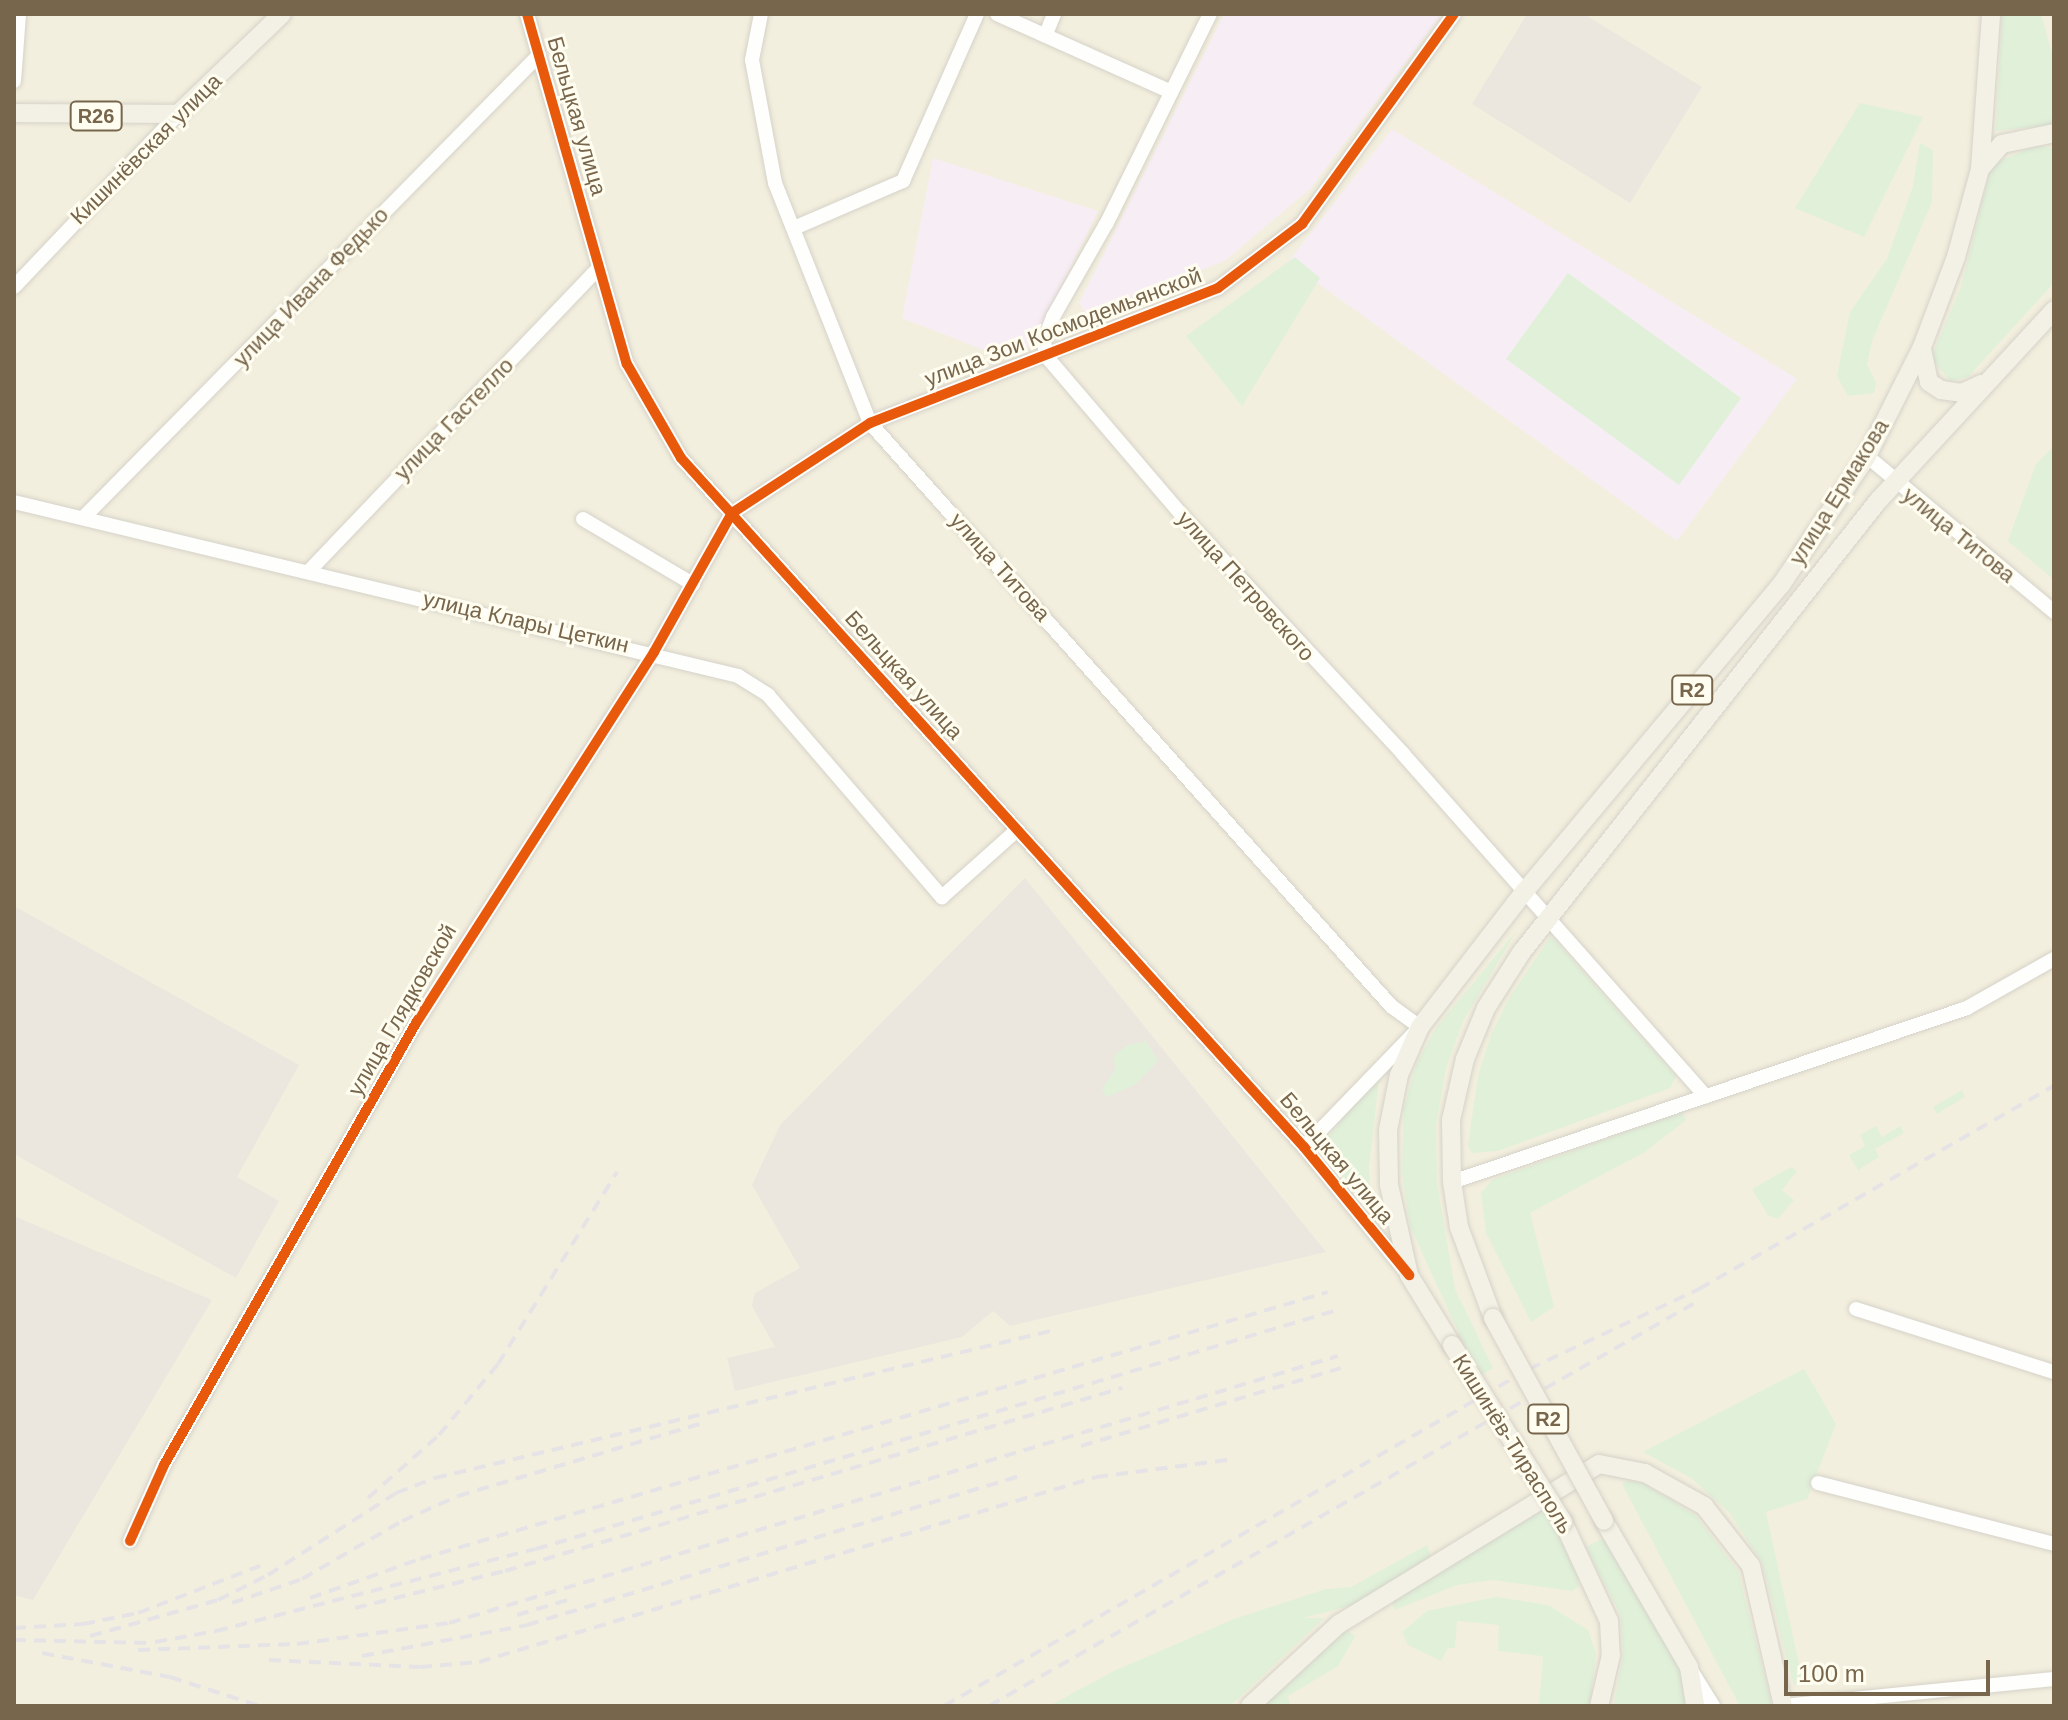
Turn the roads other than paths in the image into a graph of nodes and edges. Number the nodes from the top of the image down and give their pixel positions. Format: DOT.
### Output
graph roads {
  1 [pos="19,14"];
  2 [pos="282,14"];
  3 [pos="527,14"];
  4 [pos="761,14"];
  5 [pos="977,14"];
  6 [pos="997,14"];
  7 [pos="1054,14"];
  8 [pos="1210,14"];
  9 [pos="1454,14"];
  10 [pos="1991,14"];
  11 [pos="1046,34"];
  12 [pos="539,55"];
  13 [pos="14,81"];
  14 [pos="1171,92"];
  15 [pos="14,113"];
  16 [pos="178,114"];
  17 [pos="2054,133"];
  18 [pos="1980,169"];
  19 [pos="794,228"];
  20 [pos="599,268"];
  21 [pos="14,287"];
  22 [pos="2054,310"];
  23 [pos="1922,347"];
  24 [pos="1046,356"];
  25 [pos="1989,381"];
  26 [pos="870,423"];
  27 [pos="1867,456"];
  28 [pos="1895,483"];
  29 [pos="14,502"];
  30 [pos="732,513"];
  31 [pos="83,518"];
  32 [pos="583,519"];
  33 [pos="310,570"];
  34 [pos="693,584"];
  35 [pos="2054,612"];
  36 [pos="654,652"];
  37 [pos="1017,830"];
  38 [pos="1524,892"];
  39 [pos="1548,919"];
  40 [pos="2054,959"];
  41 [pos="1420,1027"];
  42 [pos="1706,1096"];
  43 [pos="1304,1147"];
  44 [pos="1452,1182"];
  45 [pos="1409,1275"];
  46 [pos="1856,1309"];
  47 [pos="2054,1372"];
  48 [pos="1818,1483"];
  49 [pos="130,1541"];
  50 [pos="2054,1544"];
  51 [pos="1689,1667"];
  52 [pos="2054,1679"];
  53 [pos="1250,1706"];
  54 [pos="1599,1706"];
  55 [pos="1695,1706"];
  56 [pos="1713,1706"];
  57 [pos="1783,1706"];
  1 -- 13 [label="street"];
  2 -- 16 [label="main road, Кишинёвская улица"];
  3 -- 12 [label="street, Бельцкая улица"];
  4 -- 19 [label="street, улица Титова"];
  5 -- 19 [label="street"];
  6 -- 11 [label="street"];
  7 -- 11 [label="street"];
  8 -- 14 [label="street"];
  9 -- 24 [label="street, улица Зои Космодемьянской"];
  10 -- 18 [label="main road, улица Ермакова / R2"];
  11 -- 14 [label="street"];
  12 -- 20 [label="street, Бельцкая улица"];
  12 -- 31 [label="street, улица Ивана Федько"];
  14 -- 24 [label="street"];
  15 -- 16 [label="main road, R26"];
  16 -- 21 [label="street, Кишинёвская улица"];
  17 -- 18 [label="main road"];
  18 -- 23 [label="main road, улица Ермакова / R2"];
  19 -- 26 [label="street, улица Титова"];
  20 -- 30 [label="street, Бельцкая улица"];
  20 -- 33 [label="street, улица Гастелло"];
  22 -- 25 [label="main road, улица Ермакова / R2"];
  23 -- 25 [label="main road"];
  23 -- 27 [label="main road, улица Ермакова / R2"];
  24 -- 26 [label="street, улица Зои Космодемьянской"];
  24 -- 38 [label="street, улица Петровского"];
  25 -- 28 [label="main road, улица Ермакова / R2"];
  26 -- 30 [label="street, улица Зои Космодемьянской"];
  26 -- 41 [label="street, улица Титова"];
  27 -- 28 [label="street, улица Титова"];
  27 -- 38 [label="main road, улица Ермакова / R2"];
  28 -- 35 [label="street, улица Титова"];
  28 -- 39 [label="main road, улица Ермакова / R2"];
  29 -- 31 [label="street, улица Клары Цеткин"];
  30 -- 34 [label="street, улица Глядковской"];
  30 -- 37 [label="street, Бельцкая улица"];
  31 -- 33 [label="street, улица Клары Цеткин"];
  32 -- 34 [label="street"];
  33 -- 36 [label="street, улица Клары Цеткин"];
  34 -- 36 [label="street, улица Глядковской"];
  36 -- 37 [label="street, улица Клары Цеткин"];
  36 -- 49 [label="street, улица Глядковской"];
  37 -- 43 [label="street, Бельцкая улица"];
  38 -- 39 [label="street, улица Петровского"];
  38 -- 41 [label="main road, Кишинёв-Тирасполь / R2"];
  39 -- 42 [label="street, улица Петровского"];
  39 -- 44 [label="main road, R2"];
  40 -- 42 [label="street"];
  41 -- 43 [label="street"];
  41 -- 45 [label="main road, Кишинёв-Тирасполь / R2"];
  42 -- 44 [label="street"];
  43 -- 45 [label="street, Бельцкая улица"];
  44 -- 51 [label="main road, R2, bridge"];
  45 -- 54 [label="main road, Кишинёв-Тирасполь / R2, bridge"];
  46 -- 47 [label="street"];
  48 -- 50 [label="street"];
  51 -- 55 [label="main road, R2"];
  51 -- 56 [label="street"];
  52 -- 57 [label="street"];
  53 -- 57 [label="main road"];
}
